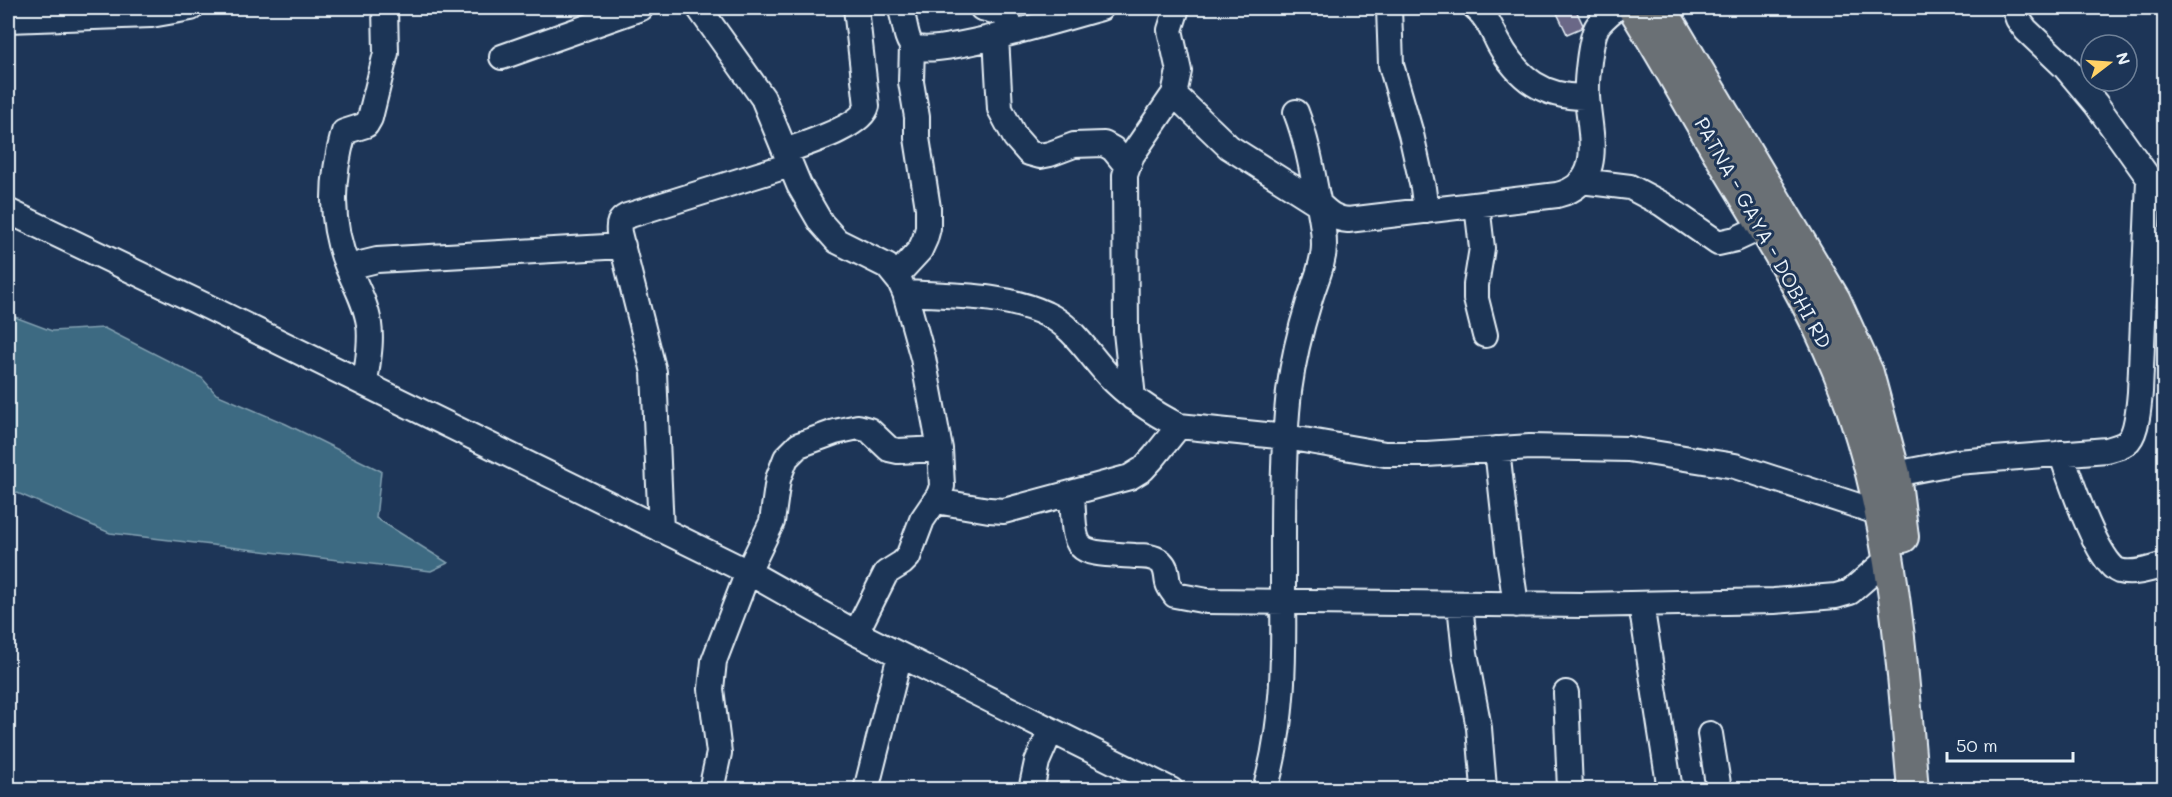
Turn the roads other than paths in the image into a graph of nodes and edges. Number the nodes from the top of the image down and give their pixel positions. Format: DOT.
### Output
graph roads {
  1 [pos="191,8"];
  2 [pos="385,8"];
  3 [pos="641,8"];
  4 [pos="699,8"];
  5 [pos="900,8"];
  6 [pos="982,8"];
  7 [pos="1101,8"];
  8 [pos="1177,8"];
  9 [pos="1389,8"];
  10 [pos="1476,8"];
  11 [pos="1616,8"];
  12 [pos="1633,8"];
  13 [pos="1661,8"];
  14 [pos="2014,8"];
  15 [pos="860,9"];
  16 [pos="150,11"];
  17 [pos="8,20"];
  18 [pos="1006,34"];
  19 [pos="912,46"];
  20 [pos="502,57"];
  21 [pos="1174,94"];
  22 [pos="1587,97"];
  23 [pos="1296,112"];
  24 [pos="787,158"];
  25 [pos="1127,166"];
  26 [pos="1581,182"];
  27 [pos="2157,188"];
  28 [pos="1319,204"];
  29 [pos="1477,205"];
  30 [pos="8,211"];
  31 [pos="1426,211"];
  32 [pos="1764,226"];
  33 [pos="623,246"];
  34 [pos="348,267"];
  35 [pos="900,284"];
  36 [pos="1485,335"];
  37 [pos="365,384"];
  38 [pos="1133,398"];
  39 [pos="1179,426"];
  40 [pos="1286,437"];
  41 [pos="940,449"];
  42 [pos="1497,449"];
  43 [pos="2061,453"];
  44 [pos="1895,474"];
  45 [pos="1072,493"];
  46 [pos="936,501"];
  47 [pos="1880,513"];
  48 [pos="660,530"];
  49 [pos="1888,559"];
  50 [pos="2164,565"];
  51 [pos="748,572"];
  52 [pos="1283,601"];
  53 [pos="1460,604"];
  54 [pos="1641,604"];
  55 [pos="1516,605"];
  56 [pos="856,633"];
  57 [pos="900,655"];
  58 [pos="1566,693"];
  59 [pos="1051,730"];
  60 [pos="1710,734"];
  61 [pos="1484,788"];
  62 [pos="711,789"];
  63 [pos="866,789"];
  64 [pos="1031,789"];
  65 [pos="1171,789"];
  66 [pos="1265,789"];
  67 [pos="1570,789"];
  68 [pos="1670,789"];
  69 [pos="1719,789"];
  70 [pos="1914,789"];
  71 [pos="1931,789"];
  1 -- 16 [label="street"];
  2 -- 34 [label="street"];
  3 -- 20 [label="street"];
  4 -- 24 [label="street"];
  5 -- 19 [label="street"];
  6 -- 18 [label="street"];
  7 -- 18 [label="street"];
  8 -- 21 [label="street"];
  9 -- 31 [label="street"];
  10 -- 22 [label="street"];
  11 -- 22 [label="street"];
  12 -- 32 [label="main road, PATNA - GAYA - DOBHI RD"];
  13 -- 44 [label="main road, PATNA - GAYA - DOBHI RD"];
  14 -- 27 [label="street"];
  15 -- 24 [label="street"];
  16 -- 17 [label="street"];
  18 -- 19 [label="street"];
  18 -- 25 [label="street"];
  19 -- 35 [label="street"];
  21 -- 25 [label="street"];
  21 -- 28 [label="street"];
  22 -- 26 [label="street"];
  23 -- 28 [label="street"];
  24 -- 33 [label="street"];
  24 -- 35 [label="street"];
  25 -- 38 [label="street"];
  26 -- 29 [label="street"];
  26 -- 32 [label="street"];
  27 -- 43 [label="street"];
  28 -- 31 [label="street"];
  28 -- 40 [label="street"];
  29 -- 31 [label="street"];
  29 -- 36 [label="street"];
  30 -- 37 [label="street"];
  32 -- 47 [label="main road, PATNA - GAYA - DOBHI RD"];
  33 -- 34 [label="street"];
  33 -- 48 [label="street"];
  34 -- 37 [label="street"];
  35 -- 38 [label="street"];
  35 -- 41 [label="street"];
  37 -- 48 [label="street"];
  38 -- 39 [label="street"];
  39 -- 40 [label="street"];
  39 -- 45 [label="street"];
  40 -- 42 [label="street"];
  40 -- 52 [label="street"];
  41 -- 46 [label="street"];
  41 -- 51 [label="street"];
  42 -- 47 [label="street"];
  42 -- 55 [label="street"];
  43 -- 44 [label="street"];
  43 -- 50 [label="street"];
  44 -- 71 [label="main road, PATNA - GAYA - DOBHI RD"];
  45 -- 46 [label="street"];
  45 -- 52 [label="street"];
  46 -- 56 [label="street"];
  47 -- 49 [label="main road, PATNA - GAYA - DOBHI RD"];
  48 -- 51 [label="street"];
  49 -- 54 [label="street"];
  49 -- 70 [label="main road, PATNA - GAYA - DOBHI RD"];
  51 -- 56 [label="street"];
  51 -- 62 [label="street"];
  52 -- 53 [label="street"];
  52 -- 66 [label="street"];
  53 -- 55 [label="street"];
  53 -- 61 [label="street"];
  54 -- 55 [label="street"];
  54 -- 68 [label="street"];
  56 -- 57 [label="street"];
  57 -- 59 [label="street"];
  57 -- 63 [label="street"];
  58 -- 67 [label="street"];
  59 -- 64 [label="street"];
  59 -- 65 [label="street"];
  60 -- 69 [label="street"];
}
